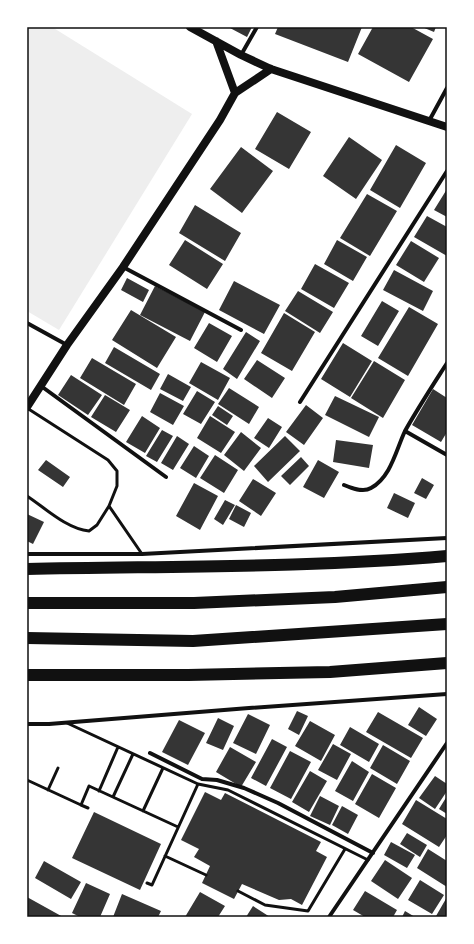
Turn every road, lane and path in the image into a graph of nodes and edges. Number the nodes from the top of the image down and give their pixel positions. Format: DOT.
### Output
graph roads {
  1 [pos="190,27"];
  2 [pos="257,27"];
  3 [pos="216,41"];
  4 [pos="241,55"];
  5 [pos="272,69"];
  6 [pos="447,88"];
  7 [pos="235,93"];
  8 [pos="429,121"];
  9 [pos="447,127"];
  10 [pos="447,172"];
  11 [pos="123,267"];
  12 [pos="27,323"];
  13 [pos="241,330"];
  14 [pos="67,345"];
  15 [pos="447,363"];
  16 [pos="41,386"];
  17 [pos="300,402"];
  18 [pos="27,408"];
  19 [pos="405,431"];
  20 [pos="447,455"];
  21 [pos="166,477"];
  22 [pos="344,485"];
  23 [pos="27,496"];
  24 [pos="109,506"];
  25 [pos="447,538"];
  26 [pos="27,554"];
  27 [pos="142,554"];
  28 [pos="447,556"];
  29 [pos="27,569"];
  30 [pos="447,587"];
  31 [pos="27,603"];
  32 [pos="447,624"];
  33 [pos="27,638"];
  34 [pos="447,663"];
  35 [pos="27,675"];
  36 [pos="447,694"];
  37 [pos="66,723"];
  38 [pos="27,724"];
  39 [pos="447,743"];
  40 [pos="118,747"];
  41 [pos="150,753"];
  42 [pos="133,754"];
  43 [pos="58,768"];
  44 [pos="163,768"];
  45 [pos="27,780"];
  46 [pos="198,784"];
  47 [pos="48,790"];
  48 [pos="99,791"];
  49 [pos="113,797"];
  50 [pos="81,805"];
  51 [pos="88,808"];
  52 [pos="143,811"];
  53 [pos="178,827"];
  54 [pos="345,850"];
  55 [pos="373,853"];
  56 [pos="165,856"];
  57 [pos="368,860"];
  58 [pos="206,875"];
  59 [pos="147,883"];
  60 [pos="238,892"];
  61 [pos="329,917"];
  1 -- 3 [label="main road"];
  2 -- 4 [label="street"];
  3 -- 4 [label="main road"];
  3 -- 7 [label="main road"];
  4 -- 5 [label="main road"];
  5 -- 7 [label="main road"];
  5 -- 8 [label="main road"];
  6 -- 8 [label="street"];
  7 -- 11 [label="main road"];
  8 -- 9 [label="main road"];
  10 -- 17 [label="street"];
  11 -- 13 [label="street"];
  11 -- 14 [label="main road"];
  12 -- 14 [label="street"];
  14 -- 16 [label="main road"];
  15 -- 19 [label="street"];
  16 -- 18 [label="main road"];
  16 -- 21 [label="street"];
  18 -- 24 [label="lane"];
  19 -- 20 [label="street"];
  19 -- 22 [label="street"];
  23 -- 24 [label="lane"];
  24 -- 27 [label="lane"];
  25 -- 27 [label="street"];
  26 -- 27 [label="street"];
  28 -- 29 [label="highway"];
  30 -- 31 [label="highway"];
  32 -- 33 [label="highway"];
  34 -- 35 [label="highway"];
  36 -- 37 [label="street"];
  37 -- 38 [label="street"];
  37 -- 40 [label="lane"];
  39 -- 55 [label="street"];
  40 -- 42 [label="lane"];
  40 -- 48 [label="lane"];
  41 -- 55 [label="street"];
  42 -- 44 [label="lane"];
  42 -- 49 [label="lane"];
  43 -- 47 [label="lane"];
  44 -- 46 [label="lane"];
  44 -- 52 [label="lane"];
  45 -- 47 [label="lane"];
  46 -- 53 [label="lane"];
  46 -- 54 [label="lane"];
  47 -- 50 [label="lane"];
  48 -- 49 [label="lane"];
  48 -- 50 [label="lane"];
  49 -- 52 [label="lane"];
  50 -- 51 [label="lane"];
  52 -- 53 [label="lane"];
  53 -- 56 [label="lane"];
  54 -- 57 [label="lane"];
  54 -- 60 [label="lane"];
  55 -- 57 [label="street"];
  56 -- 58 [label="lane"];
  56 -- 59 [label="lane"];
  57 -- 61 [label="street"];
}
